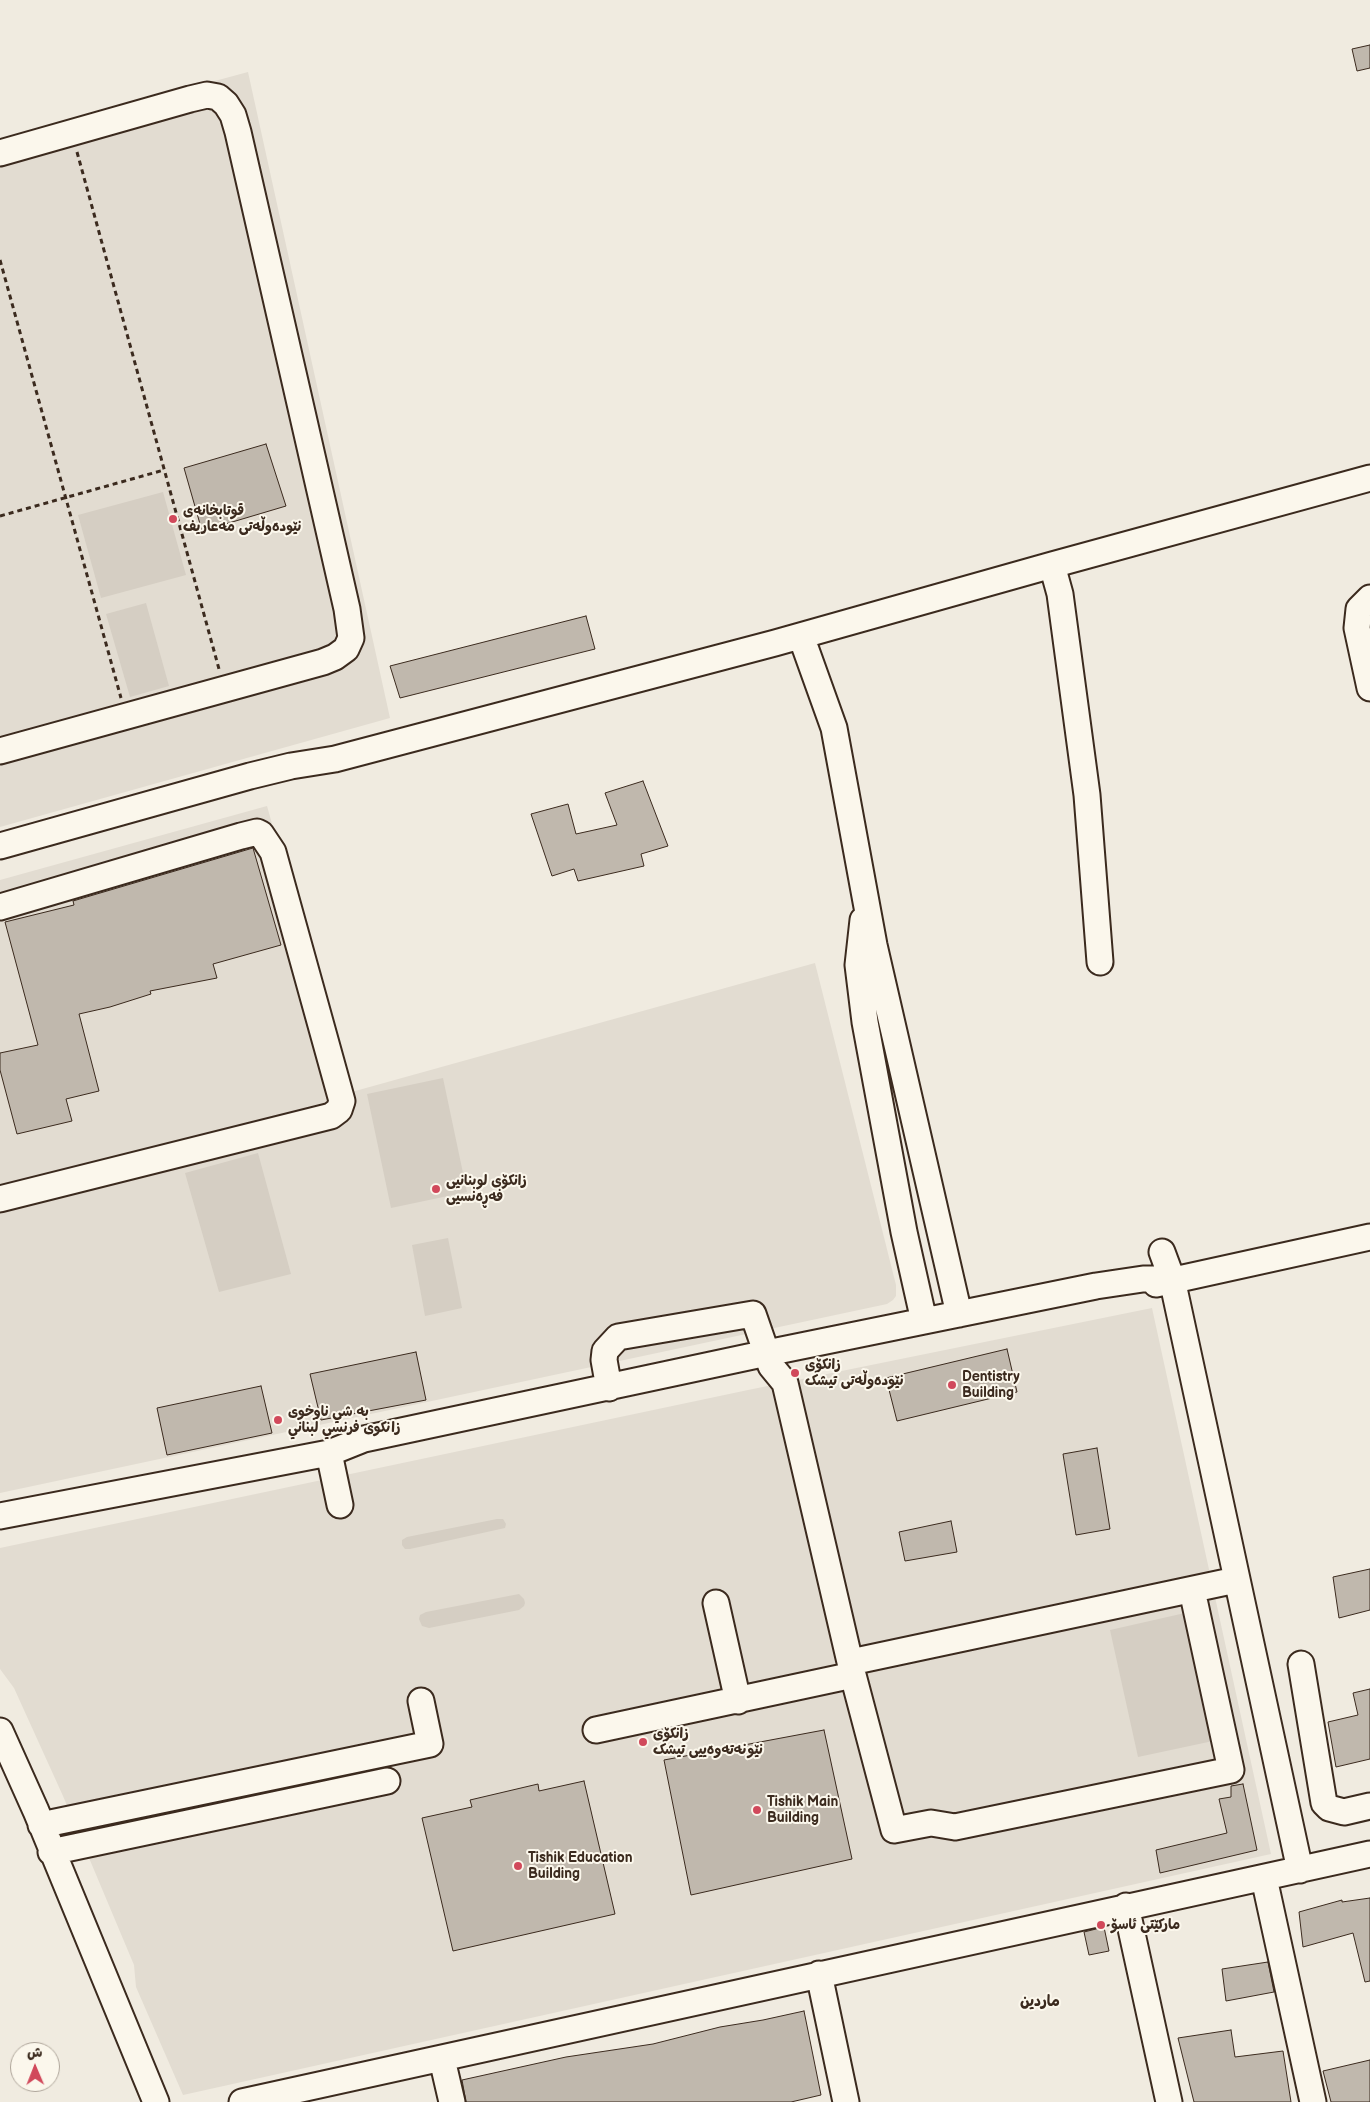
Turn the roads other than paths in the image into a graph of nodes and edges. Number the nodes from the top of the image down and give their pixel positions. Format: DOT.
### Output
graph roads {
  1 [pos="0,153"];
  2 [pos="1370,478"];
  3 [pos="1052,564"];
  4 [pos="1370,598"];
  5 [pos="801,636"];
  6 [pos="1370,688"];
  7 [pos="0,751"];
  8 [pos="335,760"];
  9 [pos="0,846"];
  10 [pos="0,859"];
  11 [pos="866,902"];
  12 [pos="0,907"];
  13 [pos="1100,962"];
  14 [pos="0,1199"];
  15 [pos="1370,1237"];
  16 [pos="1162,1252"];
  17 [pos="1172,1279"];
  18 [pos="959,1314"];
  19 [pos="924,1322"];
  20 [pos="769,1360"];
  21 [pos="609,1388"];
  22 [pos="329,1453"];
  23 [pos="340,1505"];
  24 [pos="0,1516"];
  25 [pos="1236,1580"];
  26 [pos="1192,1590"];
  27 [pos="716,1603"];
  28 [pos="1301,1664"];
  29 [pos="852,1668"];
  30 [pos="421,1701"];
  31 [pos="738,1701"];
  32 [pos="596,1730"];
  33 [pos="0,1731"];
  34 [pos="388,1781"];
  35 [pos="1370,1806"];
  36 [pos="38,1818"];
  37 [pos="70,1819"];
  38 [pos="82,1845"];
  39 [pos="51,1852"];
  40 [pos="1370,1854"];
  41 [pos="1300,1870"];
  42 [pos="1264,1878"];
  43 [pos="1126,1906"];
  44 [pos="819,1974"];
  45 [pos="442,2059"];
  46 [pos="156,2102"];
  47 [pos="242,2102"];
  48 [pos="452,2102"];
  49 [pos="846,2102"];
  50 [pos="1170,2102"];
  51 [pos="1313,2102"];
  1 -- 7 [label="street"];
  2 -- 3 [label="street"];
  3 -- 5 [label="street"];
  3 -- 13 [label="street"];
  4 -- 6 [label="street"];
  5 -- 8 [label="street"];
  5 -- 11 [label="street"];
  8 -- 9 [label="street"];
  8 -- 10 [label="street"];
  11 -- 18 [label="street"];
  11 -- 19 [label="street"];
  12 -- 14 [label="street"];
  15 -- 17 [label="street"];
  16 -- 17 [label="street"];
  17 -- 18 [label="street"];
  17 -- 20 [label="street"];
  17 -- 25 [label="street"];
  18 -- 19 [label="street"];
  19 -- 20 [label="street"];
  20 -- 21 [label="street"];
  20 -- 21 [label="street"];
  20 -- 22 [label="street"];
  20 -- 29 [label="street"];
  21 -- 22 [label="street"];
  22 -- 23 [label="street"];
  22 -- 24 [label="street"];
  25 -- 26 [label="street"];
  25 -- 41 [label="street"];
  26 -- 29 [label="street"];
  26 -- 29 [label="street"];
  27 -- 31 [label="street"];
  28 -- 35 [label="street"];
  29 -- 31 [label="street"];
  30 -- 37 [label="street"];
  31 -- 32 [label="street"];
  33 -- 36 [label="street"];
  34 -- 38 [label="street"];
  36 -- 37 [label="street"];
  36 -- 39 [label="street"];
  37 -- 38 [label="street"];
  38 -- 39 [label="street"];
  39 -- 46 [label="street"];
  40 -- 41 [label="street"];
  41 -- 42 [label="street"];
  42 -- 43 [label="street"];
  42 -- 51 [label="street"];
  43 -- 44 [label="street"];
  43 -- 50 [label="street"];
  44 -- 45 [label="street"];
  44 -- 49 [label="street"];
  45 -- 47 [label="street"];
  45 -- 48 [label="street"];
}
